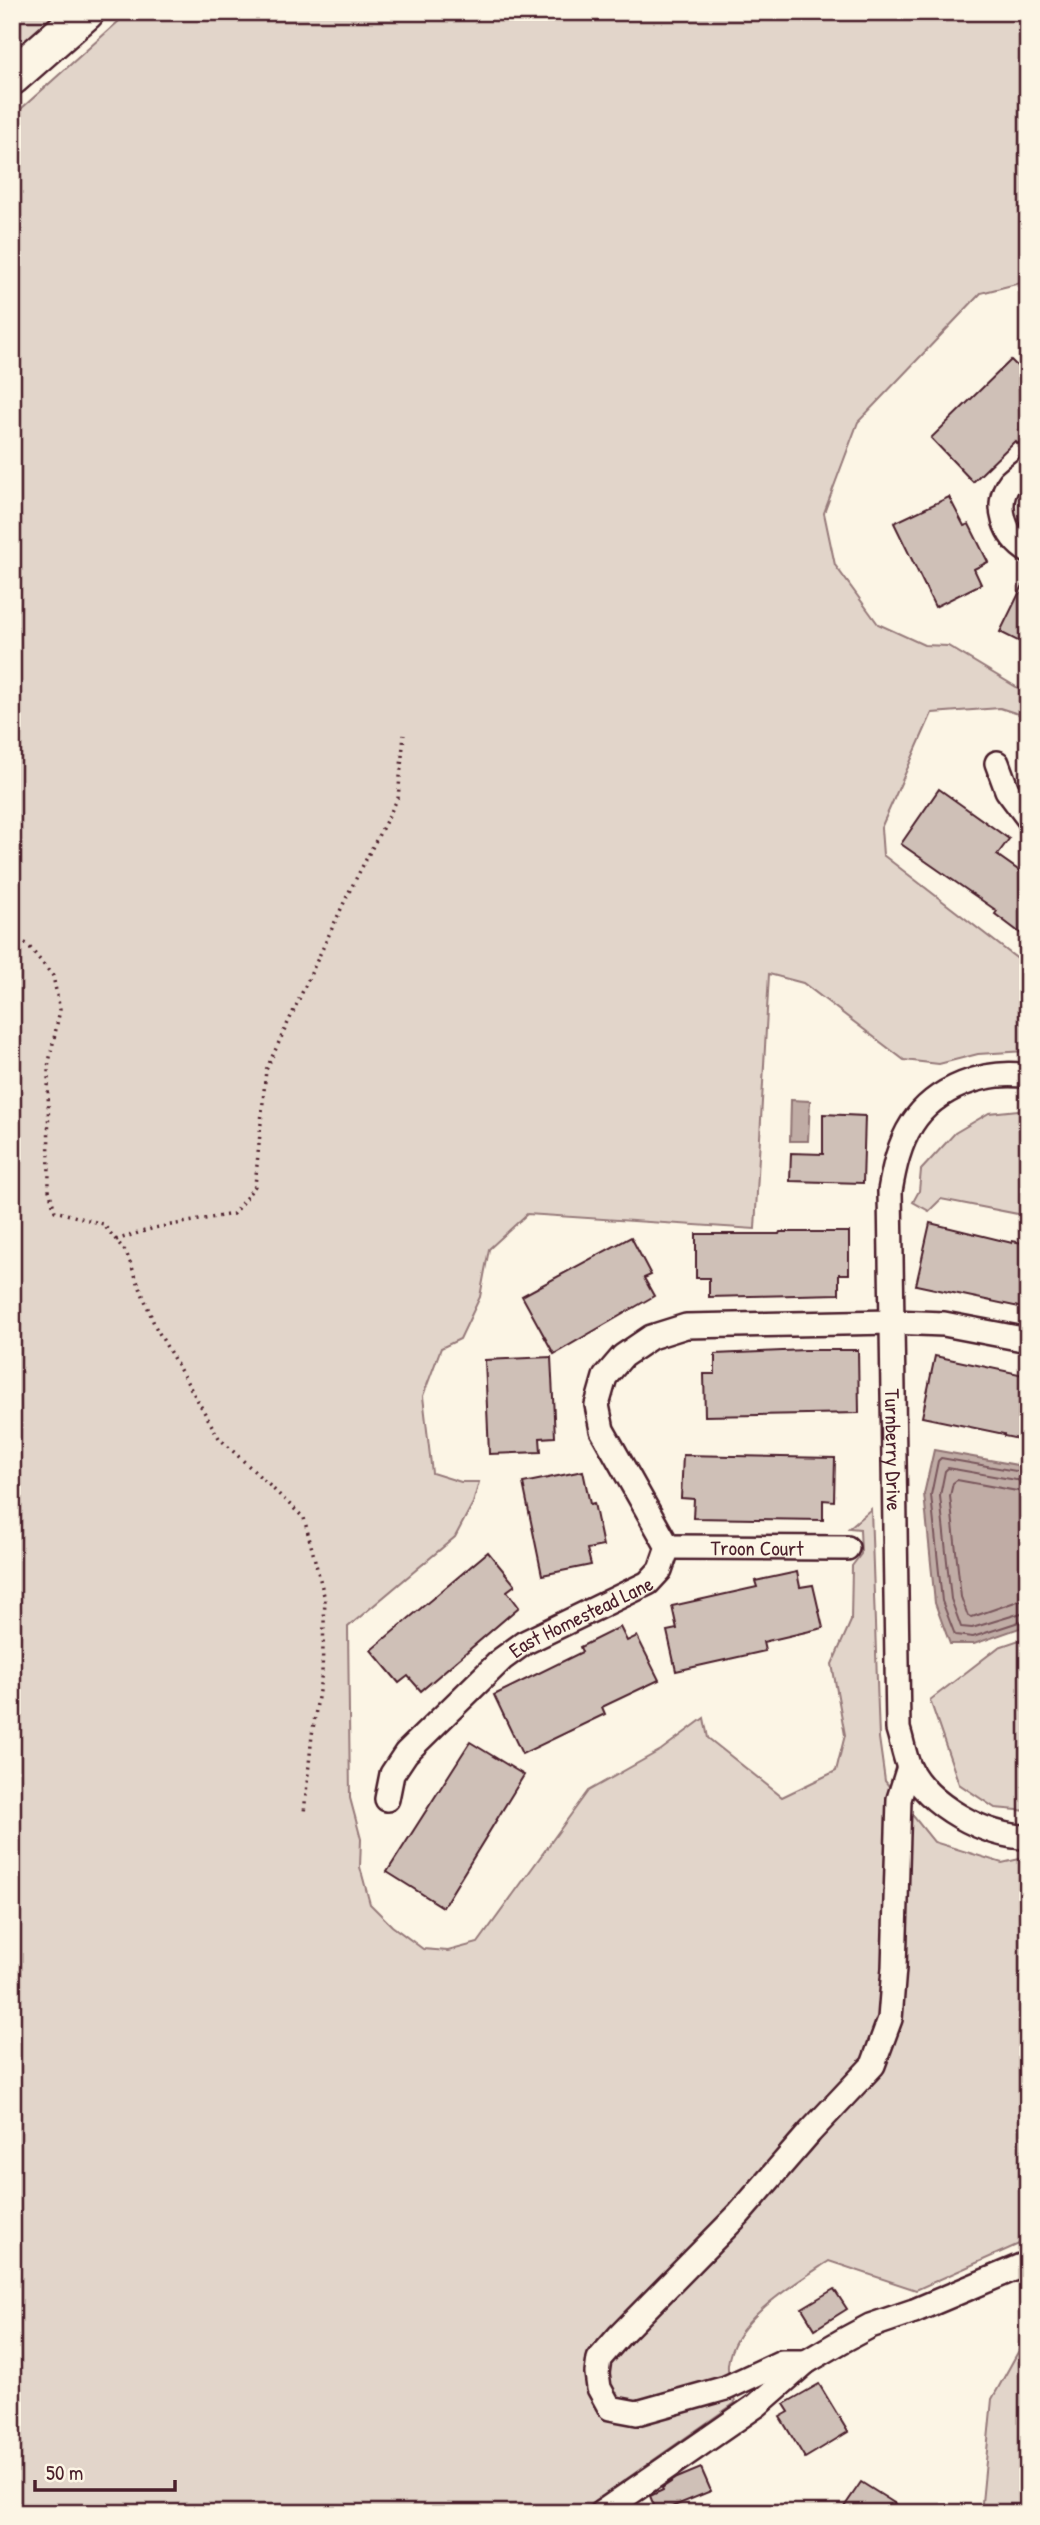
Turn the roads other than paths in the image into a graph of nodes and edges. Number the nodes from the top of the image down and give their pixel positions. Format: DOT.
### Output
graph roads {
  1 [pos="86,12"];
  2 [pos="12,76"];
  3 [pos="1028,467"];
  4 [pos="1028,551"];
  5 [pos="996,763"];
  6 [pos="1028,818"];
  7 [pos="1028,1076"];
  8 [pos="892,1322"];
  9 [pos="1028,1340"];
  10 [pos="668,1547"];
  11 [pos="847,1548"];
  12 [pos="909,1767"];
  13 [pos="387,1799"];
  14 [pos="1028,1837"];
  15 [pos="1028,2263"];
  16 [pos="806,2362"];
  17 [pos="601,2513"];
  1 -- 2 [label="highway"];
  3 -- 4 [label="street"];
  5 -- 6 [label="street"];
  7 -- 8 [label="street, Turnberry Drive"];
  8 -- 9 [label="street"];
  8 -- 10 [label="street"];
  8 -- 12 [label="street, Turnberry Drive"];
  10 -- 11 [label="street, Troon Court"];
  10 -- 13 [label="street, East Homestead Lane"];
  12 -- 14 [label="street, Turnberry Drive"];
  12 -- 16 [label="street"];
  15 -- 16 [label="street"];
  16 -- 17 [label="street"];
}
